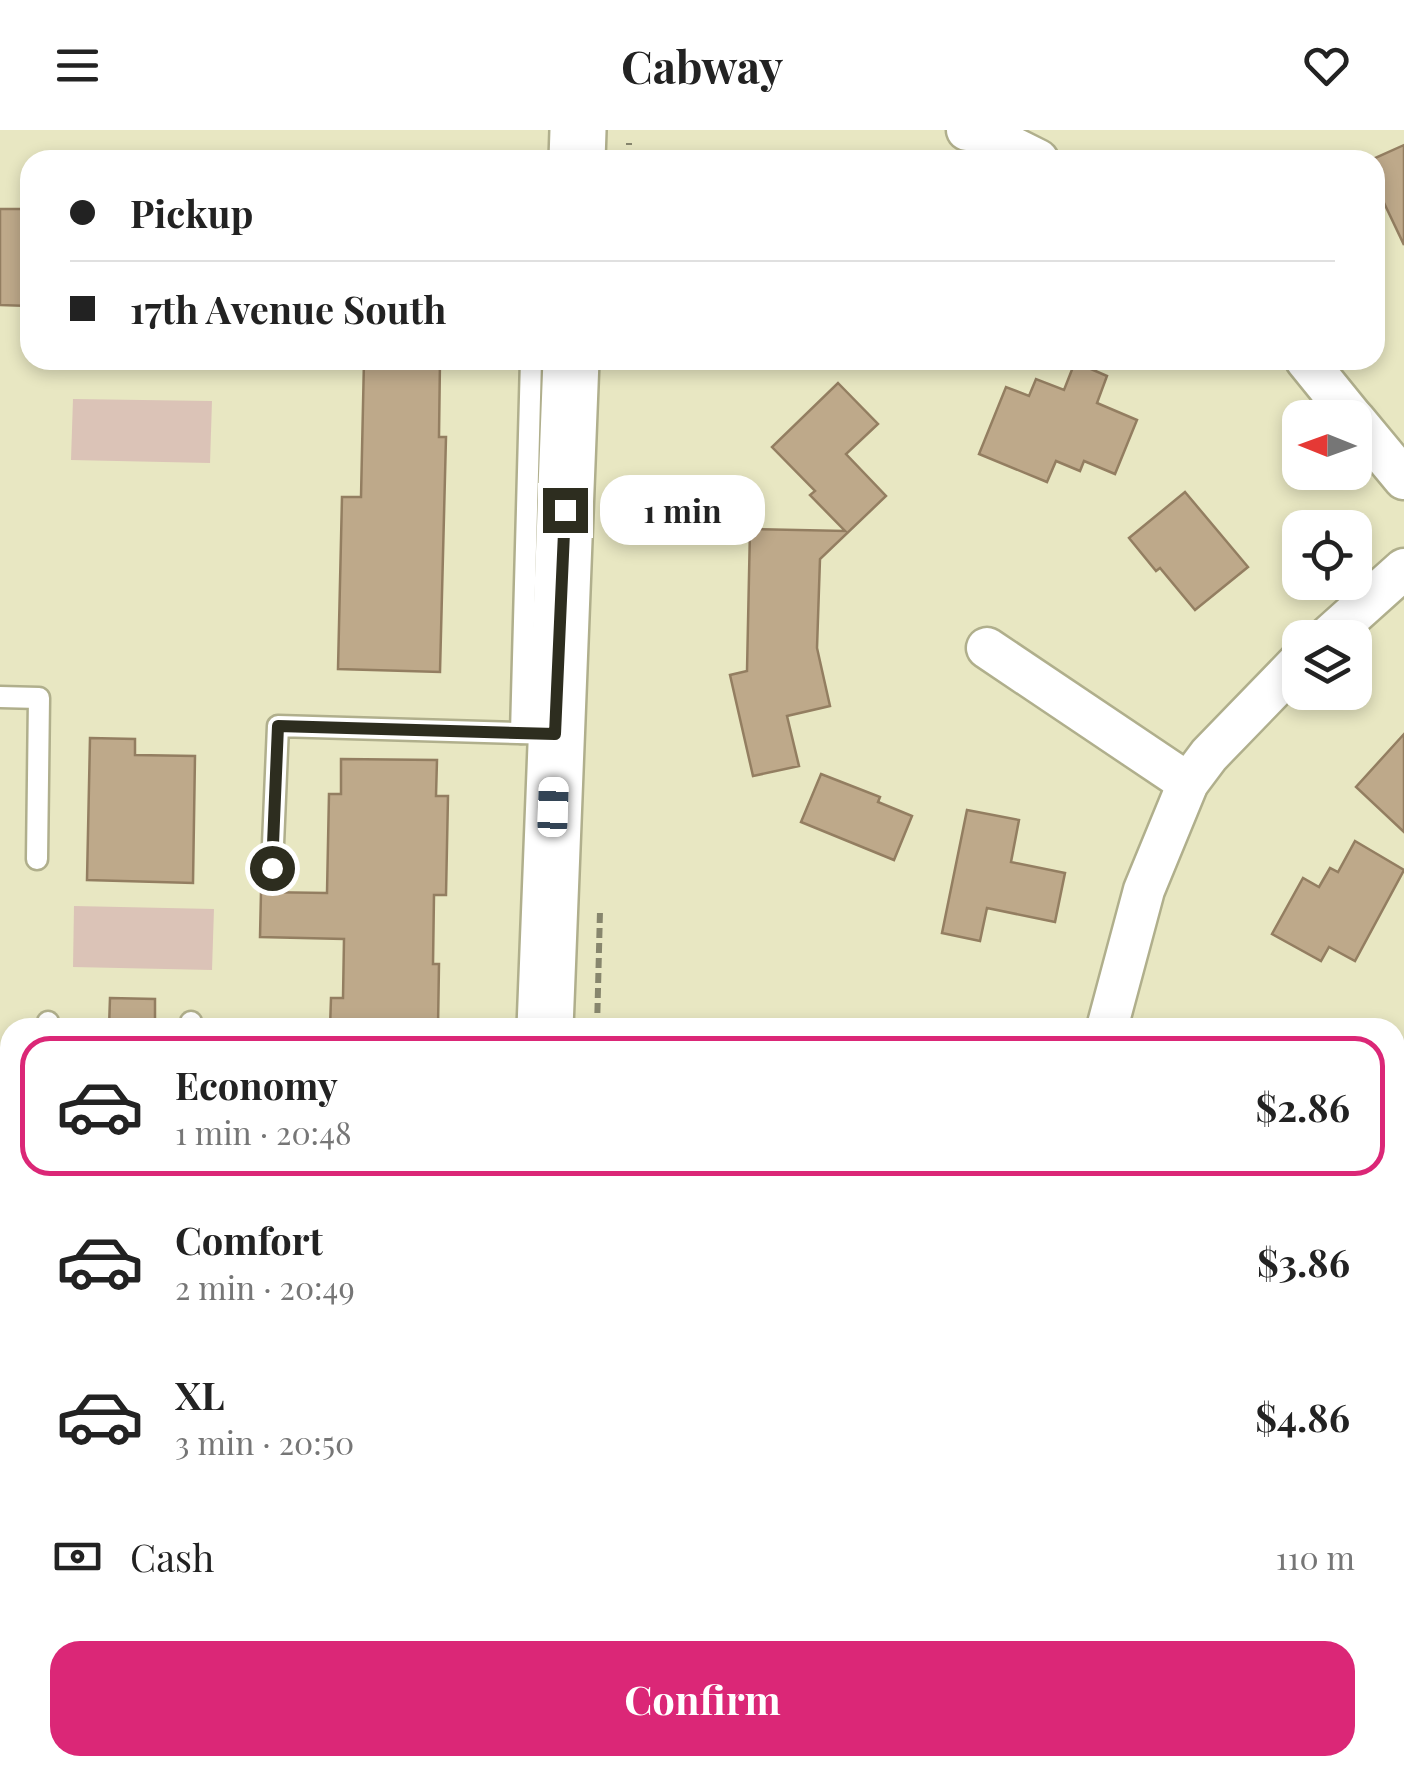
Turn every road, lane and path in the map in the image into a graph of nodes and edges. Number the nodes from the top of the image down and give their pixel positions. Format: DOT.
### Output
graph roads {
  1 [pos="977,131"];
  2 [pos="1017,150"];
  3 [pos="531,370"];
  4 [pos="570,370"];
  5 [pos="1314,370"];
  6 [pos="1339,400"];
  7 [pos="1372,441"];
  8 [pos="1404,480"];
  9 [pos="1404,569"];
  10 [pos="1347,620"];
  11 [pos="987,648"];
  12 [pos="1282,680"];
  13 [pos="0,698"];
  14 [pos="538,734"];
  15 [pos="1188,784"];
  16 [pos="37,860"];
  17 [pos="272,868"];
  18 [pos="545,1018"];
  19 [pos="1110,1018"];
  1 -- 2 [label="street"];
  3 -- 14 [label="lane"];
  4 -- 14 [label="street"];
  5 -- 6 [label="street"];
  7 -- 8 [label="street"];
  9 -- 10 [label="street"];
  11 -- 15 [label="street"];
  12 -- 15 [label="street"];
  13 -- 16 [label="lane"];
  14 -- 17 [label="lane"];
  14 -- 18 [label="street"];
  15 -- 19 [label="street"];
}
